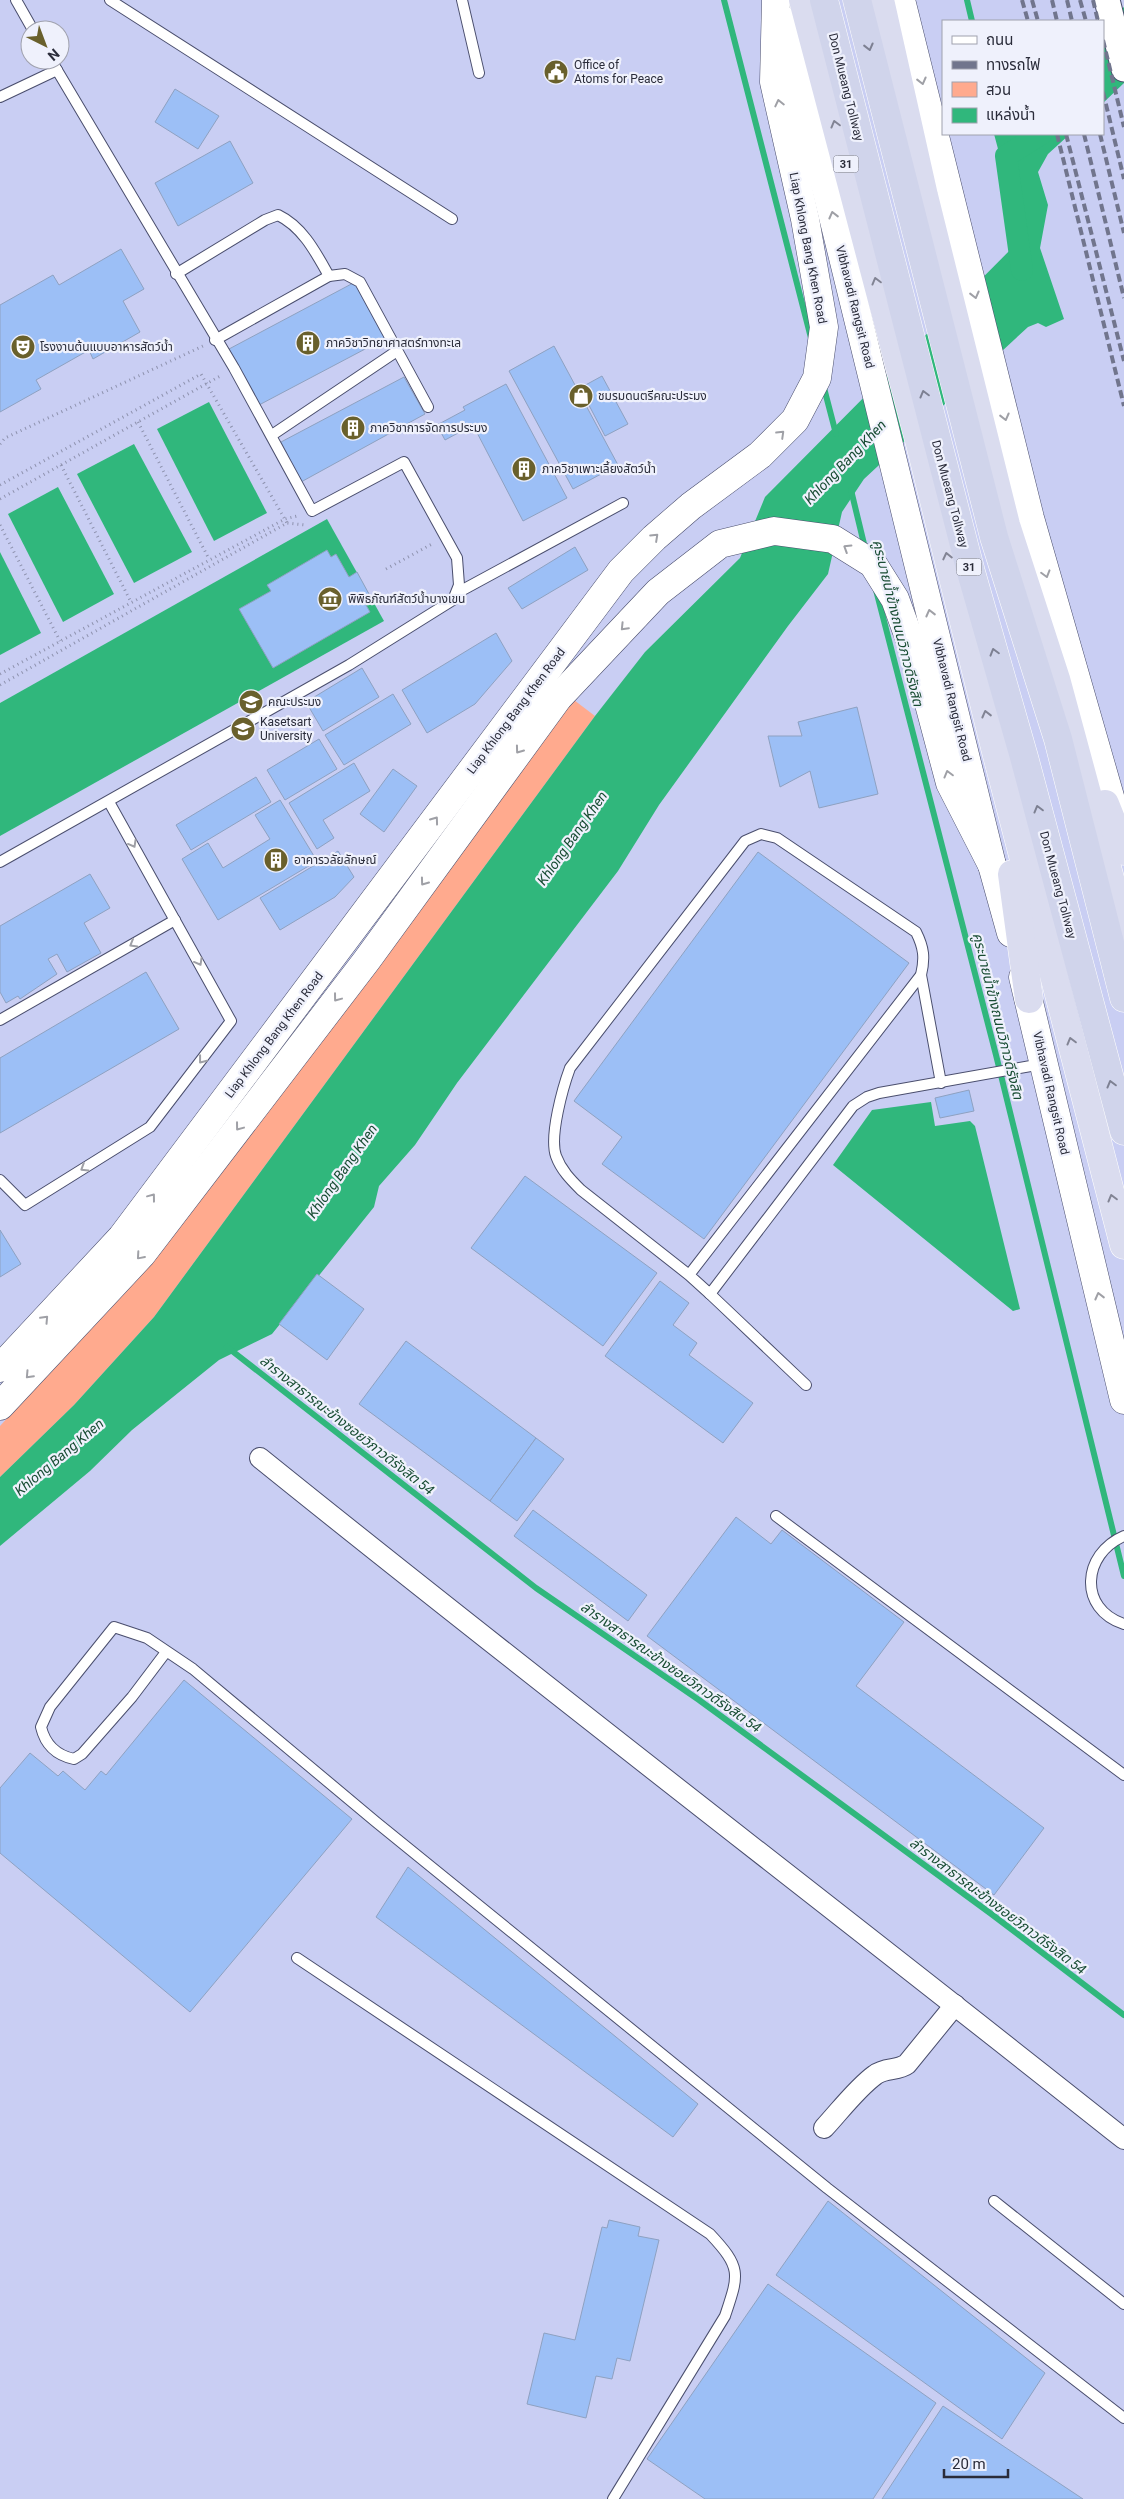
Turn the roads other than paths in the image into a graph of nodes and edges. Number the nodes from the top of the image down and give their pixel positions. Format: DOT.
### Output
graph roads {
  1 [pos="16,0"];
  2 [pos="110,0"];
  3 [pos="462,0"];
  4 [pos="778,0"];
  5 [pos="803,0"];
  6 [pos="824,0"];
  7 [pos="857,0"];
  8 [pos="880,0"];
  9 [pos="901,0"];
  10 [pos="1107,0"];
  11 [pos="27,20"];
  12 [pos="1124,69"];
  13 [pos="57,70"];
  14 [pos="480,73"];
  15 [pos="0,97"];
  16 [pos="452,219"];
  17 [pos="176,274"];
  18 [pos="329,276"];
  19 [pos="215,340"];
  20 [pos="398,352"];
  21 [pos="428,407"];
  22 [pos="272,435"];
  23 [pos="624,503"];
  24 [pos="457,593"];
  25 [pos="1056,679"];
  26 [pos="995,748"];
  27 [pos="109,802"];
  28 [pos="1124,847"];
  29 [pos="1124,851"];
  30 [pos="0,862"];
  31 [pos="992,865"];
  32 [pos="175,920"];
  33 [pos="1124,930"];
  34 [pos="921,975"];
  35 [pos="1124,998"];
  36 [pos="1029,999"];
  37 [pos="0,1020"];
  38 [pos="1043,1063"];
  39 [pos="942,1083"];
  40 [pos="1124,1131"];
  41 [pos="0,1180"];
  42 [pos="1124,1245"];
  43 [pos="689,1275"];
  44 [pos="710,1294"];
  45 [pos="0,1368"];
  46 [pos="806,1385"];
  47 [pos="1124,1400"];
  48 [pos="0,1406"];
  49 [pos="260,1458"];
  50 [pos="776,1516"];
  51 [pos="1123,1536"];
  52 [pos="1124,1624"];
  53 [pos="166,1652"];
  54 [pos="1124,1775"];
  55 [pos="296,1958"];
  56 [pos="955,2005"];
  57 [pos="824,2128"];
  58 [pos="1124,2139"];
  59 [pos="994,2201"];
  60 [pos="1124,2304"];
  61 [pos="1124,2418"];
  62 [pos="613,2499"];
  1 -- 11 [label="lane"];
  2 -- 16 [label="lane"];
  3 -- 14 [label="lane"];
  31 -- 4 [label="main road, Vibhavadi Rangsit Road / 31, one-way"];
  45 -- 4 [label="main road, Liap Khlong Bang Khen Road, one-way"];
  26 -- 5 [label="highway, 31, one-way"];
  40 -- 6 [label="highway, Don Mueang Tollway / 31, one-way"];
  7 -- 35 [label="highway, one-way"];
  8 -- 25 [label="highway"];
  9 -- 28 [label="main road, one-way"];
  10 -- 12 [label="street"];
  13 -- 15 [label="lane"];
  13 -- 17 [label="lane"];
  17 -- 18 [label="lane"];
  17 -- 19 [label="lane"];
  18 -- 19 [label="lane"];
  18 -- 20 [label="lane"];
  19 -- 22 [label="lane"];
  20 -- 21 [label="lane"];
  20 -- 22 [label="lane"];
  22 -- 24 [label="lane"];
  23 -- 24 [label="lane"];
  24 -- 27 [label="lane"];
  25 -- 29 [label="highway"];
  25 -- 33 [label="highway"];
  26 -- 36 [label="highway"];
  42 -- 26 [label="highway, 31, one-way"];
  27 -- 30 [label="lane"];
  27 -- 32 [label="lane, one-way"];
  31 -- 36 [label="main road, Vibhavadi Rangsit Road / 31"];
  31 -- 48 [label="main road, Liap Khlong Bang Khen Road, one-way"];
  32 -- 37 [label="lane, one-way"];
  32 -- 41 [label="lane, one-way"];
  34 -- 39 [label="lane"];
  34 -- 43 [label="lane"];
  34 -- 43 [label="lane"];
  36 -- 38 [label="main road, Vibhavadi Rangsit Road / 31"];
  38 -- 39 [label="lane"];
  47 -- 38 [label="main road, Vibhavadi Rangsit Road / 31, one-way"];
  39 -- 44 [label="lane"];
  43 -- 44 [label="lane"];
  44 -- 46 [label="lane"];
  49 -- 56 [label="street"];
  50 -- 54 [label="lane"];
  51 -- 52 [label="lane"];
  53 -- 53 [label="lane"];
  53 -- 61 [label="lane"];
  55 -- 62 [label="lane"];
  56 -- 57 [label="street"];
  56 -- 58 [label="street"];
  59 -- 60 [label="lane"];
}
